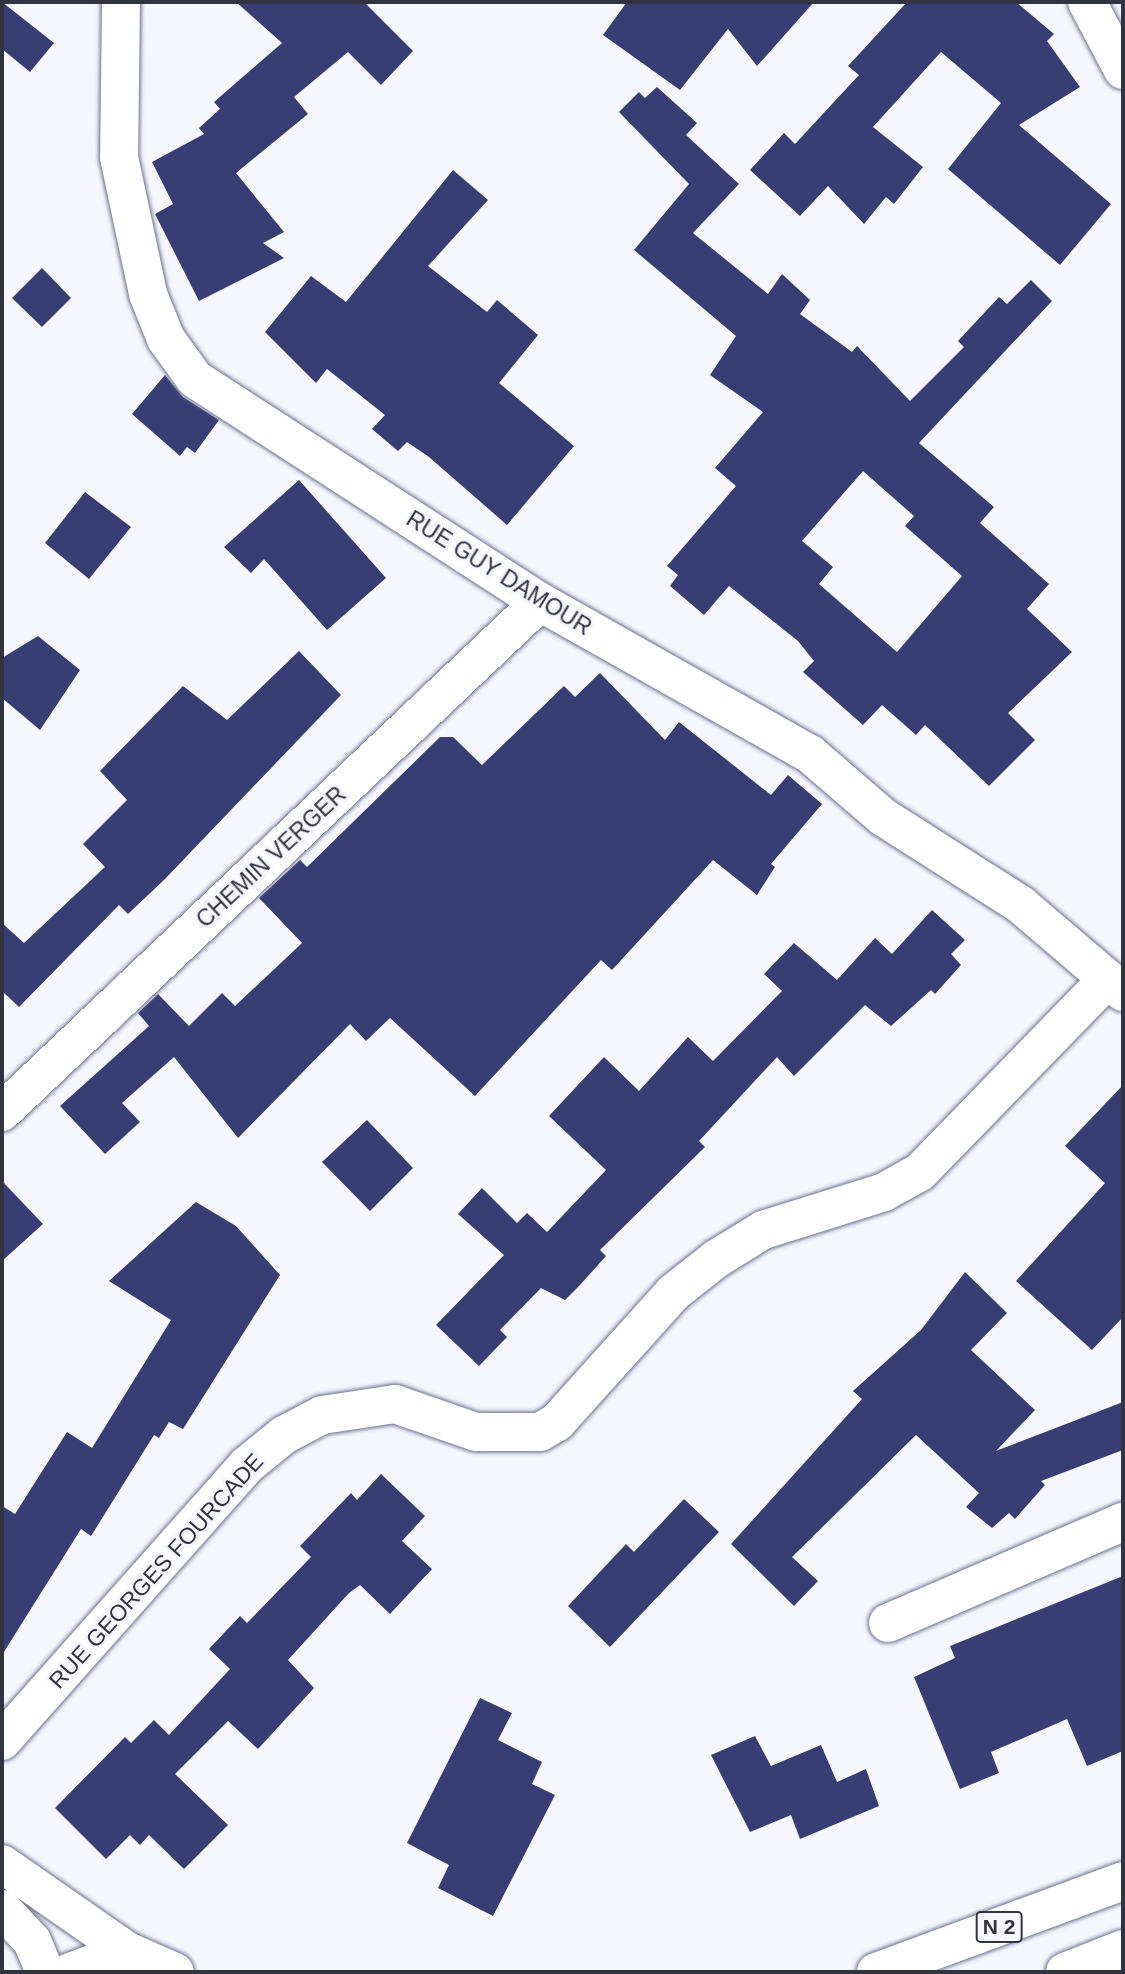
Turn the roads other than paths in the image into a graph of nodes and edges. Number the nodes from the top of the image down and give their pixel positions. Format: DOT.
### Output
graph roads {
  1 [pos="121,2"];
  2 [pos="1087,2"];
  3 [pos="1123,70"];
  4 [pos="540,601"];
  5 [pos="1115,985"];
  6 [pos="2,1112"];
  7 [pos="1123,1522"];
  8 [pos="888,1623"];
  9 [pos="2,1741"];
  10 [pos="2,1864"];
  11 [pos="1123,1881"];
  12 [pos="2,1909"];
  13 [pos="1123,1950"];
  14 [pos="127,1951"];
  15 [pos="45,1972"];
  16 [pos="70,1972"];
  17 [pos="175,1972"];
  18 [pos="876,1972"];
  19 [pos="1065,1972"];
  1 -- 4 [label="main road, RUE GUY DAMOUR"];
  2 -- 3 [label="main road"];
  4 -- 5 [label="main road, RUE GUY DAMOUR"];
  4 -- 6 [label="main road, CHEMIN VERGER"];
  5 -- 9 [label="main road, RUE GEORGES FOURCADE"];
  7 -- 8 [label="main road"];
  10 -- 14 [label="main road"];
  11 -- 18 [label="main road, N 2"];
  12 -- 15 [label="main road"];
  13 -- 19 [label="main road"];
  14 -- 16 [label="main road"];
  14 -- 17 [label="main road"];
}
